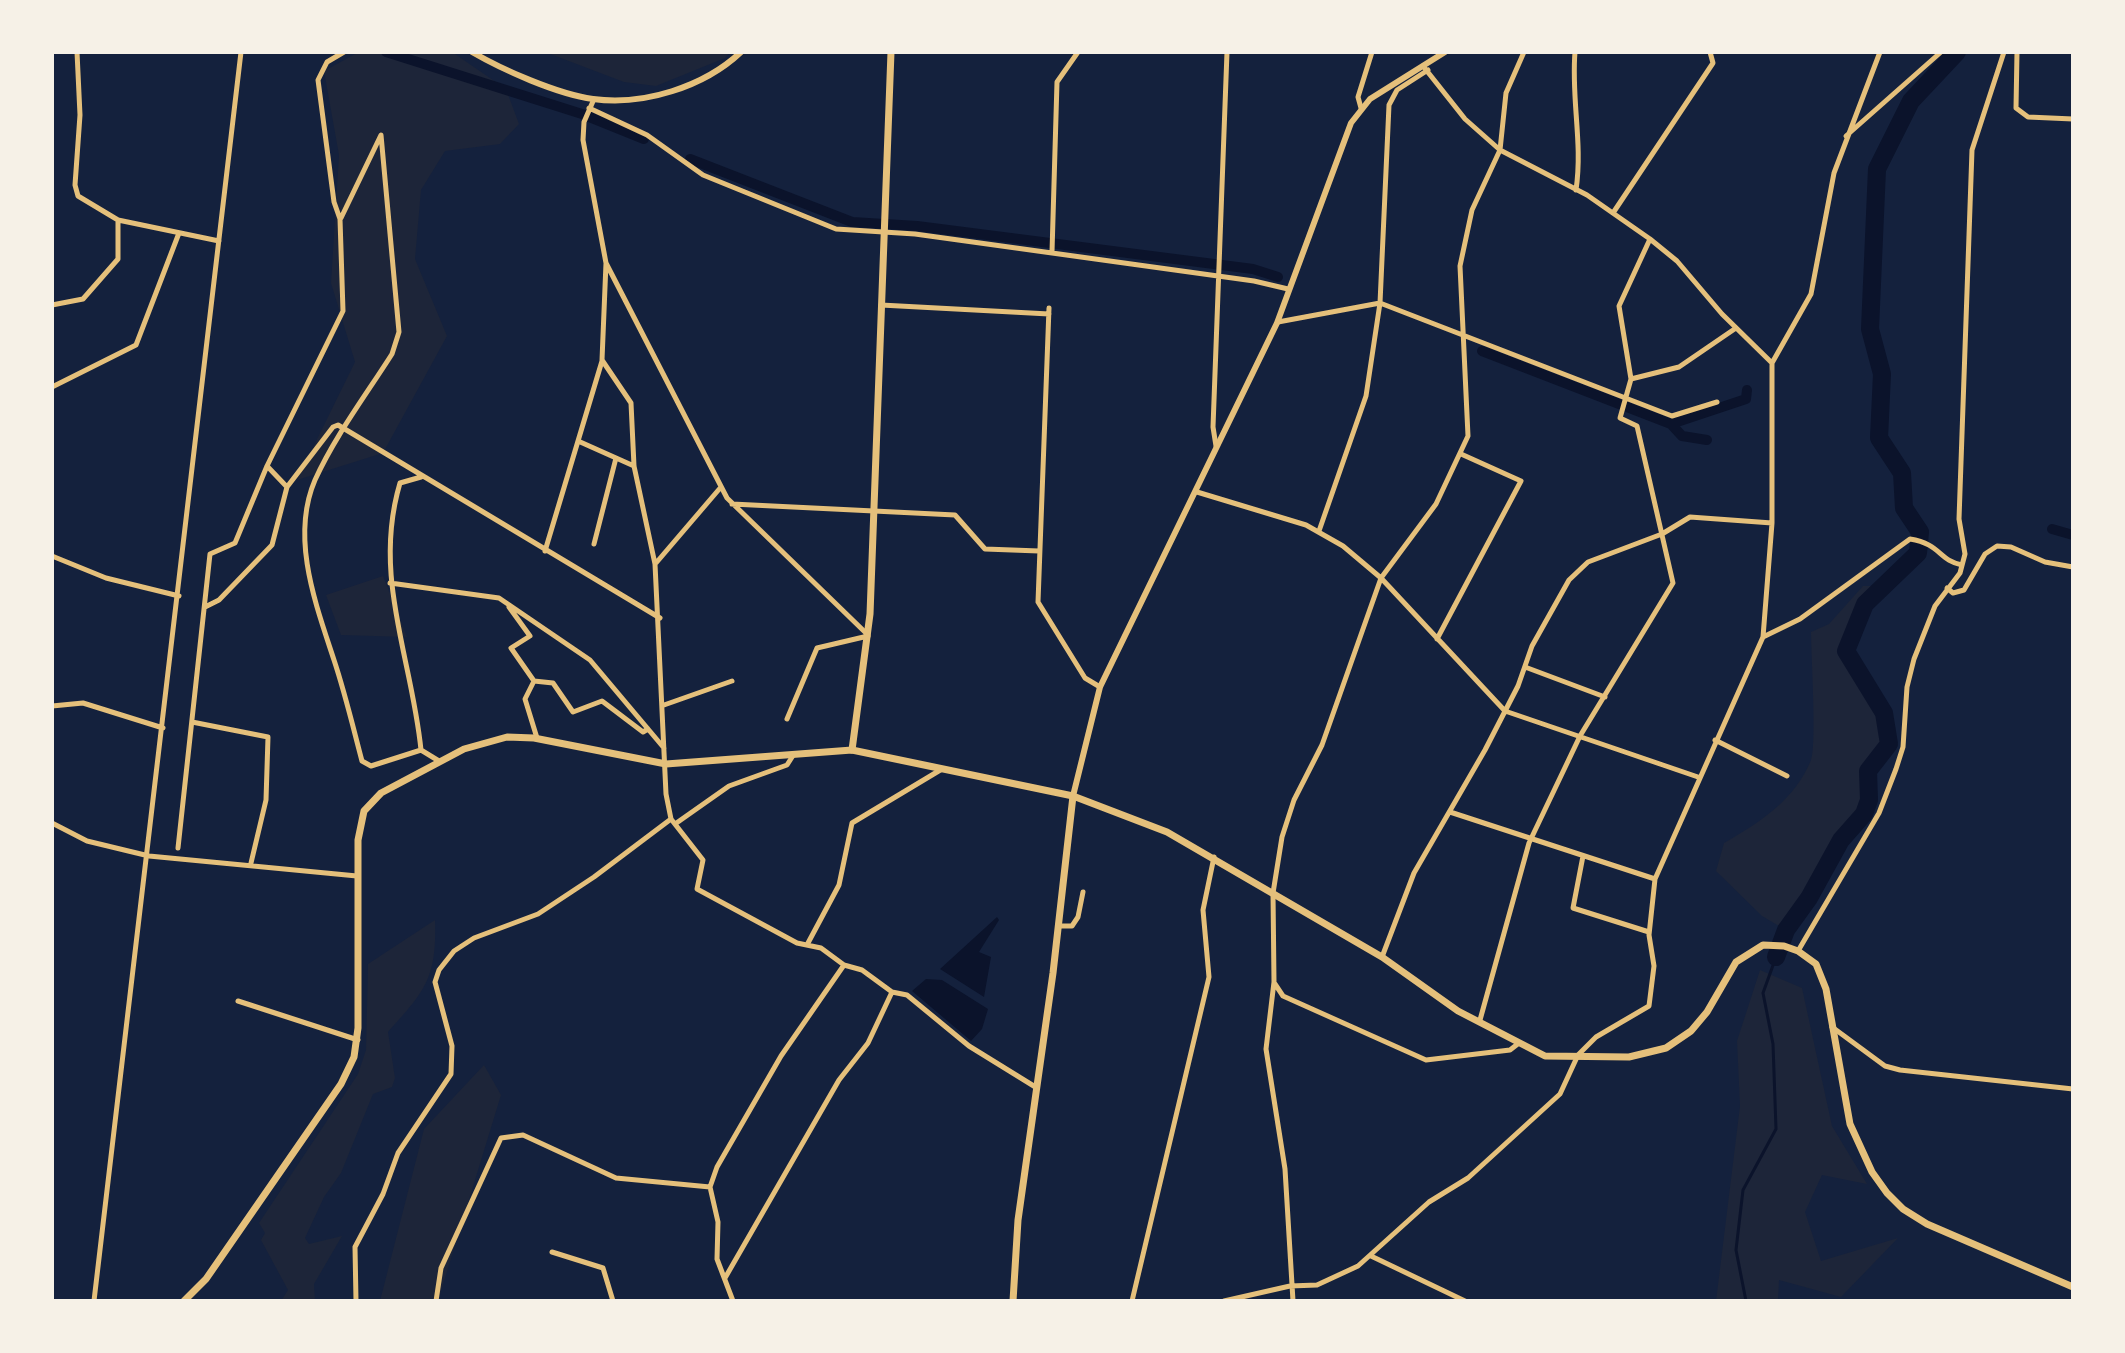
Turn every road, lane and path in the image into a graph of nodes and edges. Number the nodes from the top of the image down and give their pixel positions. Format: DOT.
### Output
graph roads {
  1 [pos="77,52"];
  2 [pos="241,52"];
  3 [pos="344,52"];
  4 [pos="472,52"];
  5 [pos="741,52"];
  6 [pos="891,52"];
  7 [pos="1078,52"];
  8 [pos="1227,52"];
  9 [pos="1372,52"];
  10 [pos="1445,52"];
  11 [pos="1524,52"];
  12 [pos="1575,52"];
  13 [pos="1710,52"];
  14 [pos="1880,52"];
  15 [pos="1941,52"];
  16 [pos="2004,52"];
  17 [pos="2017,52"];
  18 [pos="1426,68"];
  19 [pos="594,99"];
  20 [pos="1361,108"];
  21 [pos="589,110"];
  22 [pos="2073,119"];
  23 [pos="1845,137"];
  24 [pos="1500,150"];
  25 [pos="1576,190"];
  26 [pos="1613,213"];
  27 [pos="340,219"];
  28 [pos="118,220"];
  29 [pos="883,231"];
  30 [pos="179,233"];
  31 [pos="1650,239"];
  32 [pos="219,241"];
  33 [pos="1052,251"];
  34 [pos="606,263"];
  35 [pos="1217,274"];
  36 [pos="1288,289"];
  37 [pos="1380,303"];
  38 [pos="52,305"];
  39 [pos="880,305"];
  40 [pos="1277,323"];
  41 [pos="1736,328"];
  42 [pos="1460,333"];
  43 [pos="602,360"];
  44 [pos="1772,363"];
  45 [pos="1631,379"];
  46 [pos="52,387"];
  47 [pos="1628,399"];
  48 [pos="1717,402"];
  49 [pos="345,428"];
  50 [pos="578,441"];
  51 [pos="1217,450"];
  52 [pos="1461,454"];
  53 [pos="616,458"];
  54 [pos="267,466"];
  55 [pos="634,466"];
  56 [pos="422,477"];
  57 [pos="287,487"];
  58 [pos="721,487"];
  59 [pos="1197,492"];
  60 [pos="732,504"];
  61 [pos="874,512"];
  62 [pos="1772,523"];
  63 [pos="1319,531"];
  64 [pos="1662,534"];
  65 [pos="594,544"];
  66 [pos="545,551"];
  67 [pos="1039,551"];
  68 [pos="52,556"];
  69 [pos="655,564"];
  70 [pos="1962,565"];
  71 [pos="2073,567"];
  72 [pos="1381,578"];
  73 [pos="390,583"];
  74 [pos="1947,588"];
  75 [pos="179,596"];
  76 [pos="506,603"];
  77 [pos="204,607"];
  78 [pos="660,618"];
  79 [pos="869,635"];
  80 [pos="1763,637"];
  81 [pos="1437,639"];
  82 [pos="1525,667"];
  83 [pos="534,681"];
  84 [pos="732,681"];
  85 [pos="1100,687"];
  86 [pos="1605,697"];
  87 [pos="664,705"];
  88 [pos="52,706"];
  89 [pos="1505,711"];
  90 [pos="787,719"];
  91 [pos="192,722"];
  92 [pos="163,728"];
  93 [pos="648,729"];
  94 [pos="1580,736"];
  95 [pos="537,738"];
  96 [pos="1715,740"];
  97 [pos="421,750"];
  98 [pos="666,750"];
  99 [pos="852,750"];
  100 [pos="794,754"];
  101 [pos="439,761"];
  102 [pos="666,764"];
  103 [pos="942,769"];
  104 [pos="1787,776"];
  105 [pos="1698,777"];
  106 [pos="1073,796"];
  107 [pos="1450,812"];
  108 [pos="673,821"];
  109 [pos="52,823"];
  110 [pos="1532,839"];
  111 [pos="178,848"];
  112 [pos="149,856"];
  113 [pos="1583,856"];
  114 [pos="1214,857"];
  115 [pos="251,863"];
  116 [pos="357,876"];
  117 [pos="1655,879"];
  118 [pos="1083,892"];
  119 [pos="1273,893"];
  120 [pos="1059,926"];
  121 [pos="1649,932"];
  122 [pos="808,943"];
  123 [pos="1794,949"];
  124 [pos="1382,957"];
  125 [pos="844,965"];
  126 [pos="1274,982"];
  127 [pos="892,992"];
  128 [pos="238,1001"];
  129 [pos="1480,1020"];
  130 [pos="1831,1026"];
  131 [pos="358,1040"];
  132 [pos="1519,1043"];
  133 [pos="1578,1055"];
  134 [pos="1037,1088"];
  135 [pos="2073,1089"];
  136 [pos="710,1187"];
  137 [pos="552,1252"];
  138 [pos="1371,1256"];
  139 [pos="724,1279"];
  140 [pos="1290,1286"];
  141 [pos="2073,1287"];
  142 [pos="94,1301"];
  143 [pos="184,1301"];
  144 [pos="356,1301"];
  145 [pos="436,1301"];
  146 [pos="613,1301"];
  147 [pos="733,1301"];
  148 [pos="1013,1301"];
  149 [pos="1132,1301"];
  150 [pos="1224,1301"];
  151 [pos="1293,1301"];
  152 [pos="1465,1301"];
  1 -- 28 [label="street"];
  2 -- 32 [label="street"];
  3 -- 27 [label="street"];
  4 -- 19 [label="street"];
  5 -- 19 [label="street"];
  6 -- 29 [label="main road"];
  7 -- 33 [label="street"];
  8 -- 35 [label="street"];
  9 -- 20 [label="street"];
  10 -- 18 [label="street"];
  11 -- 24 [label="street"];
  12 -- 25 [label="street"];
  13 -- 26 [label="street"];
  14 -- 23 [label="street"];
  15 -- 23 [label="street"];
  16 -- 70 [label="street"];
  17 -- 22 [label="street"];
  18 -- 20 [label="street"];
  18 -- 24 [label="street"];
  18 -- 37 [label="street"];
  19 -- 21 [label="street"];
  20 -- 36 [label="street"];
  21 -- 29 [label="street"];
  21 -- 34 [label="street"];
  23 -- 44 [label="street"];
  24 -- 25 [label="street"];
  24 -- 42 [label="street"];
  25 -- 26 [label="street"];
  26 -- 31 [label="street"];
  27 -- 49 [label="street"];
  27 -- 54 [label="street"];
  28 -- 30 [label="street"];
  28 -- 38 [label="street"];
  29 -- 33 [label="street"];
  29 -- 39 [label="main road"];
  30 -- 32 [label="street"];
  30 -- 46 [label="street"];
  31 -- 41 [label="street"];
  31 -- 45 [label="street"];
  32 -- 75 [label="street"];
  33 -- 35 [label="street"];
  34 -- 43 [label="street"];
  34 -- 58 [label="street"];
  35 -- 36 [label="street"];
  35 -- 51 [label="street"];
  36 -- 40 [label="street"];
  37 -- 40 [label="street"];
  37 -- 42 [label="street"];
  37 -- 63 [label="street"];
  39 -- 61 [label="main road"];
  39 -- 67 [label="street"];
  40 -- 51 [label="street"];
  41 -- 44 [label="street"];
  41 -- 45 [label="street"];
  42 -- 47 [label="street"];
  42 -- 52 [label="street"];
  43 -- 50 [label="street"];
  43 -- 55 [label="street"];
  44 -- 62 [label="street"];
  45 -- 47 [label="street"];
  47 -- 48 [label="street"];
  47 -- 64 [label="street"];
  49 -- 56 [label="street"];
  49 -- 57 [label="street"];
  49 -- 97 [label="street"];
  50 -- 53 [label="street"];
  50 -- 66 [label="street"];
  51 -- 59 [label="street"];
  52 -- 72 [label="street"];
  52 -- 81 [label="street"];
  53 -- 55 [label="street"];
  53 -- 65 [label="street"];
  54 -- 57 [label="street"];
  54 -- 77 [label="street"];
  55 -- 69 [label="street"];
  56 -- 66 [label="street"];
  56 -- 73 [label="street"];
  57 -- 77 [label="street"];
  58 -- 60 [label="street"];
  58 -- 69 [label="street"];
  59 -- 63 [label="street"];
  59 -- 85 [label="street"];
  60 -- 61 [label="street"];
  60 -- 79 [label="street"];
  61 -- 67 [label="street"];
  61 -- 79 [label="main road"];
  62 -- 64 [label="street"];
  62 -- 80 [label="street"];
  63 -- 72 [label="street"];
  64 -- 82 [label="street"];
  64 -- 86 [label="street"];
  66 -- 78 [label="street"];
  67 -- 85 [label="street"];
  68 -- 75 [label="street"];
  69 -- 78 [label="street"];
  70 -- 74 [label="street"];
  70 -- 80 [label="street"];
  71 -- 74 [label="street"];
  72 -- 81 [label="street"];
  72 -- 119 [label="street"];
  73 -- 76 [label="street"];
  73 -- 97 [label="street"];
  74 -- 123 [label="street"];
  75 -- 92 [label="street"];
  76 -- 83 [label="street"];
  76 -- 93 [label="street"];
  77 -- 91 [label="street"];
  78 -- 87 [label="street"];
  79 -- 90 [label="street"];
  79 -- 99 [label="main road"];
  80 -- 96 [label="street"];
  81 -- 89 [label="street"];
  82 -- 86 [label="street"];
  82 -- 89 [label="street"];
  83 -- 93 [label="street"];
  83 -- 95 [label="street"];
  84 -- 87 [label="street"];
  85 -- 106 [label="street"];
  86 -- 94 [label="street"];
  87 -- 98 [label="street"];
  88 -- 92 [label="street"];
  89 -- 94 [label="street"];
  89 -- 107 [label="street"];
  91 -- 111 [label="street"];
  91 -- 115 [label="street"];
  92 -- 112 [label="street"];
  93 -- 98 [label="street"];
  94 -- 105 [label="street"];
  94 -- 110 [label="street"];
  95 -- 101 [label="main road"];
  95 -- 102 [label="main road"];
  96 -- 104 [label="street"];
  96 -- 105 [label="street"];
  97 -- 101 [label="street"];
  98 -- 102 [label="street"];
  99 -- 100 [label="main road"];
  99 -- 103 [label="main road"];
  100 -- 102 [label="main road"];
  100 -- 108 [label="street"];
  101 -- 116 [label="main road"];
  102 -- 108 [label="street"];
  103 -- 106 [label="main road"];
  103 -- 122 [label="street"];
  105 -- 117 [label="street"];
  106 -- 114 [label="main road"];
  106 -- 120 [label="main road"];
  107 -- 110 [label="street"];
  107 -- 124 [label="street"];
  108 -- 122 [label="street"];
  108 -- 144 [label="street"];
  109 -- 112 [label="street"];
  110 -- 113 [label="street"];
  110 -- 129 [label="street"];
  112 -- 115 [label="street"];
  112 -- 142 [label="street"];
  113 -- 117 [label="street"];
  113 -- 121 [label="street"];
  114 -- 119 [label="main road"];
  114 -- 149 [label="street"];
  115 -- 116 [label="street"];
  116 -- 131 [label="main road"];
  117 -- 121 [label="street"];
  118 -- 120 [label="street"];
  119 -- 124 [label="main road"];
  119 -- 126 [label="street"];
  120 -- 134 [label="main road"];
  121 -- 133 [label="street"];
  122 -- 125 [label="street"];
  123 -- 130 [label="main road"];
  123 -- 133 [label="main road"];
  124 -- 129 [label="main road"];
  125 -- 127 [label="street"];
  125 -- 136 [label="street"];
  126 -- 132 [label="street"];
  126 -- 140 [label="street"];
  127 -- 134 [label="street"];
  127 -- 139 [label="street"];
  128 -- 131 [label="street"];
  129 -- 132 [label="main road"];
  130 -- 135 [label="street"];
  130 -- 141 [label="main road"];
  131 -- 143 [label="main road"];
  132 -- 133 [label="main road"];
  133 -- 138 [label="street"];
  134 -- 148 [label="main road"];
  136 -- 139 [label="street"];
  136 -- 145 [label="street"];
  137 -- 146 [label="street"];
  138 -- 140 [label="street"];
  138 -- 152 [label="street"];
  139 -- 147 [label="street"];
  140 -- 150 [label="street"];
  140 -- 151 [label="street"];
}
